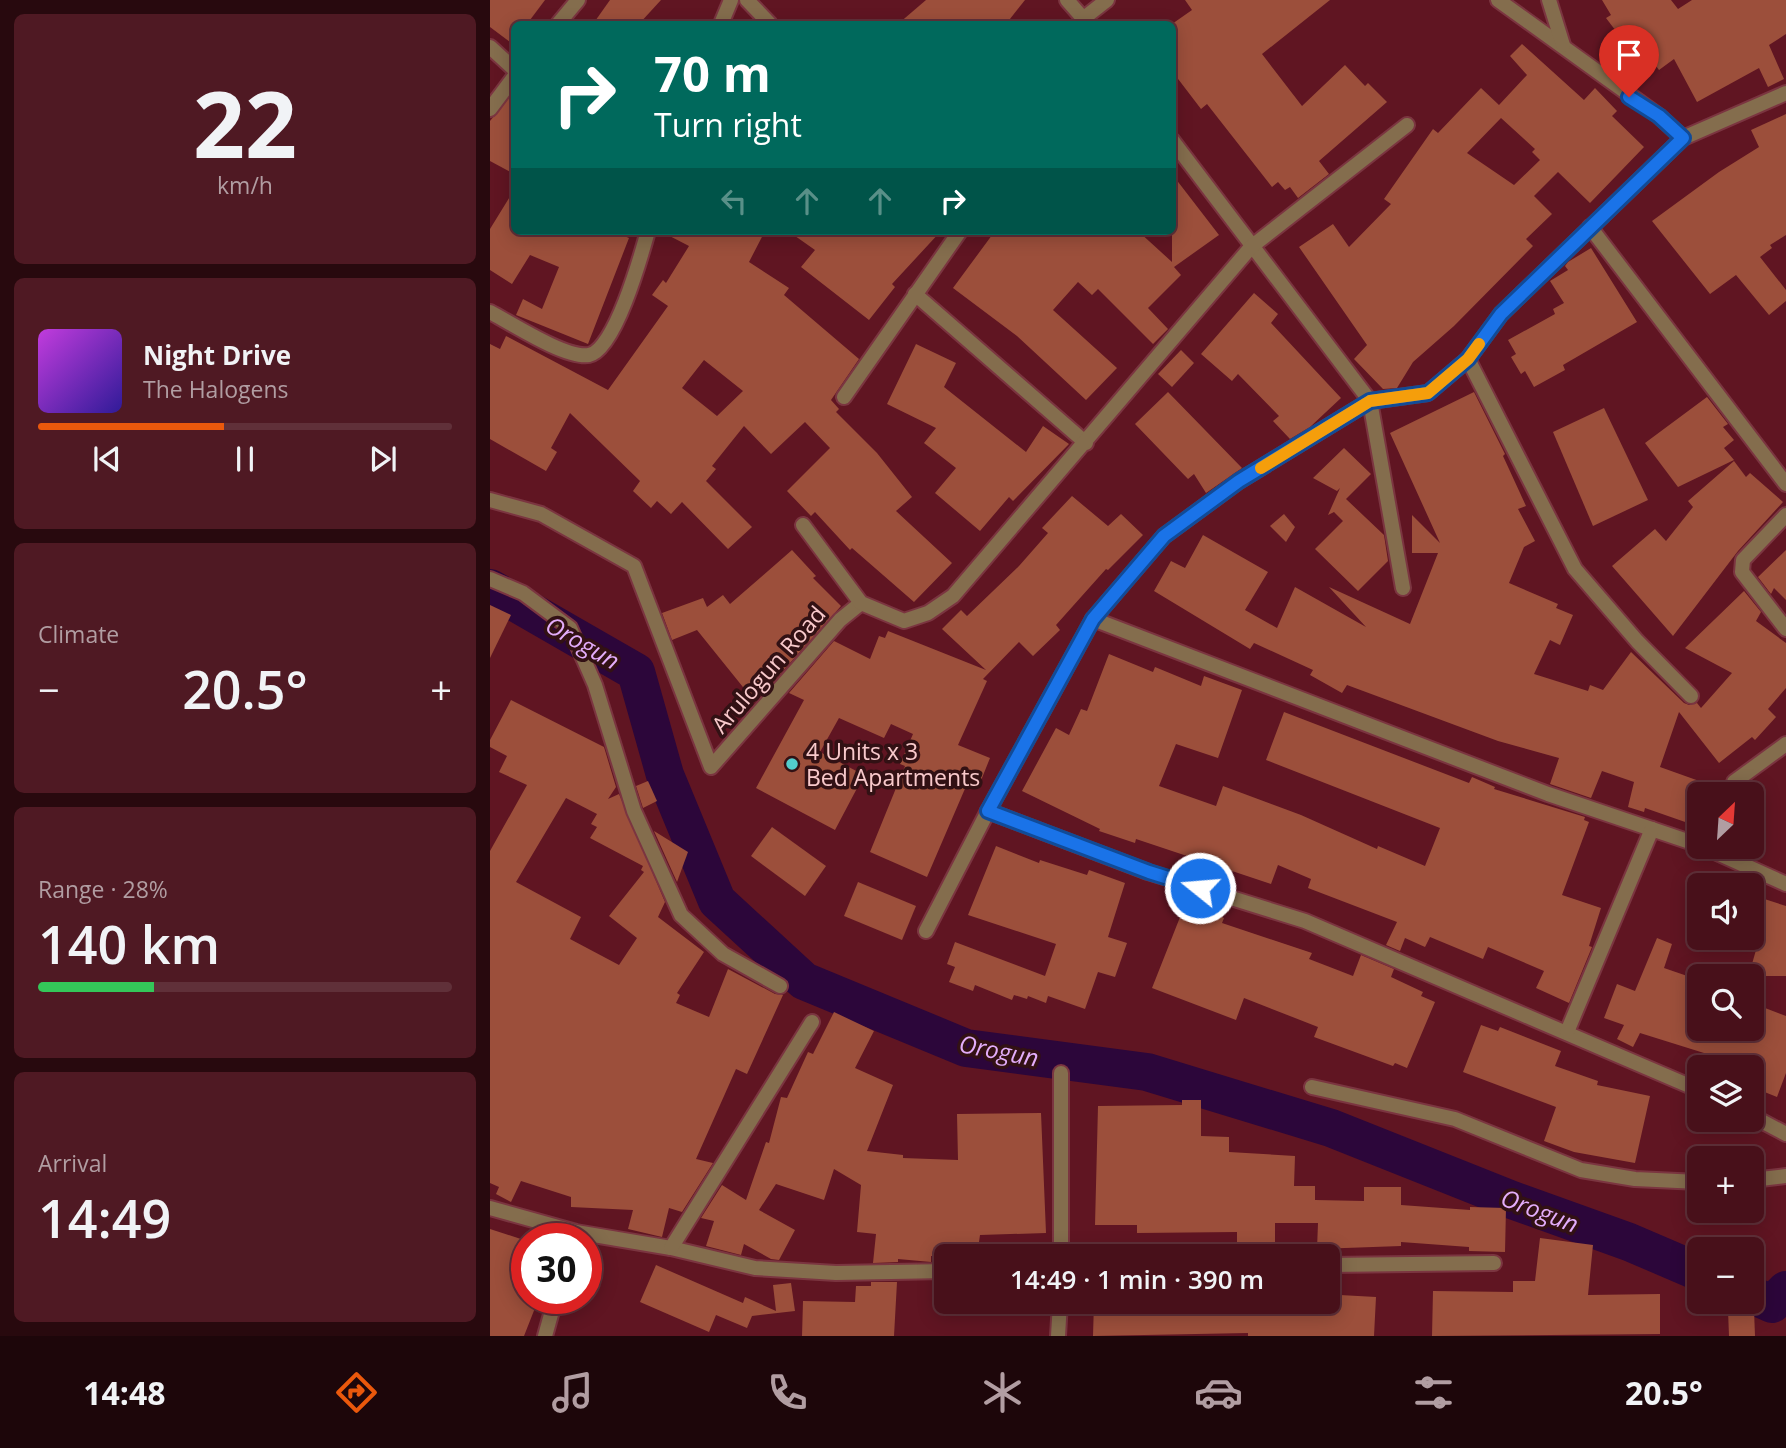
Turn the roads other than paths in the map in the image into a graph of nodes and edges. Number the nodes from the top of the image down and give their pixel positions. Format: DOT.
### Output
graph roads {
  1 [pos="578,0"];
  2 [pos="731,0"];
  3 [pos="747,0"];
  4 [pos="1067,0"];
  5 [pos="1107,0"];
  6 [pos="1498,0"];
  7 [pos="1549,0"];
  8 [pos="560,21"];
  9 [pos="722,21"];
  10 [pos="767,21"];
  11 [pos="1086,21"];
  12 [pos="1563,45"];
  13 [pos="490,47"];
  14 [pos="511,66"];
  15 [pos="511,81"];
  16 [pos="1786,93"];
  17 [pos="490,109"];
  18 [pos="1407,125"];
  19 [pos="1683,138"];
  20 [pos="1176,146"];
  21 [pos="1590,227"];
  22 [pos="647,235"];
  23 [pos="957,235"];
  24 [pos="1251,247"];
  25 [pos="915,294"];
  26 [pos="490,312"];
  27 [pos="1468,359"];
  28 [pos="844,397"];
  29 [pos="1370,401"];
  30 [pos="1086,443"];
  31 [pos="1786,484"];
  32 [pos="490,500"];
  33 [pos="1786,514"];
  34 [pos="803,525"];
  35 [pos="490,579"];
  36 [pos="1403,588"];
  37 [pos="861,603"];
  38 [pos="1093,619"];
  39 [pos="1786,629"];
  40 [pos="1691,696"];
  41 [pos="1786,744"];
  42 [pos="1734,782"];
  43 [pos="988,811"];
  44 [pos="1652,830"];
  45 [pos="1687,841"];
  46 [pos="1731,859"];
  47 [pos="1786,884"];
  48 [pos="926,931"];
  49 [pos="780,986"];
  50 [pos="812,1023"];
  51 [pos="1567,1032"];
  52 [pos="1061,1073"];
  53 [pos="1687,1085"];
  54 [pos="1312,1087"];
  55 [pos="1764,1122"];
  56 [pos="1786,1134"];
  57 [pos="1786,1176"];
  58 [pos="1764,1179"];
  59 [pos="1687,1181"];
  60 [pos="490,1208"];
  61 [pos="1061,1244"];
  62 [pos="671,1248"];
  63 [pos="1494,1263"];
  64 [pos="1340,1265"];
  65 [pos="934,1271"];
  66 [pos="551,1314"];
  67 [pos="1059,1314"];
  68 [pos="545,1336"];
  69 [pos="1058,1336"];
  1 -- 8 [label="street"];
  2 -- 9 [label="street"];
  3 -- 10 [label="street"];
  4 -- 11 [label="street"];
  5 -- 11 [label="street"];
  6 -- 12 [label="street"];
  7 -- 12 [label="street"];
  12 -- 19 [label="street"];
  13 -- 14 [label="street"];
  15 -- 17 [label="street"];
  16 -- 19 [label="street"];
  18 -- 24 [label="street"];
  19 -- 21 [label="street"];
  20 -- 24 [label="street"];
  21 -- 27 [label="street"];
  21 -- 31 [label="street"];
  22 -- 26 [label="street"];
  23 -- 25 [label="street"];
  24 -- 29 [label="street"];
  24 -- 30 [label="street"];
  25 -- 28 [label="street"];
  25 -- 30 [label="street"];
  27 -- 29 [label="street"];
  27 -- 40 [label="street"];
  29 -- 36 [label="street"];
  29 -- 38 [label="street"];
  30 -- 37 [label="street"];
  32 -- 37 [label="street, Arulogun Road"];
  33 -- 39 [label="street"];
  34 -- 37 [label="street"];
  35 -- 49 [label="street"];
  38 -- 43 [label="street"];
  38 -- 44 [label="street"];
  41 -- 42 [label="street"];
  43 -- 48 [label="street"];
  43 -- 51 [label="street"];
  44 -- 45 [label="street"];
  44 -- 51 [label="street"];
  46 -- 47 [label="street"];
  50 -- 62 [label="street"];
  51 -- 53 [label="street"];
  52 -- 61 [label="street"];
  54 -- 59 [label="street"];
  55 -- 56 [label="street"];
  57 -- 58 [label="street"];
  60 -- 62 [label="street"];
  62 -- 65 [label="street"];
  63 -- 64 [label="street"];
  66 -- 68 [label="street"];
  67 -- 69 [label="street"];
}
